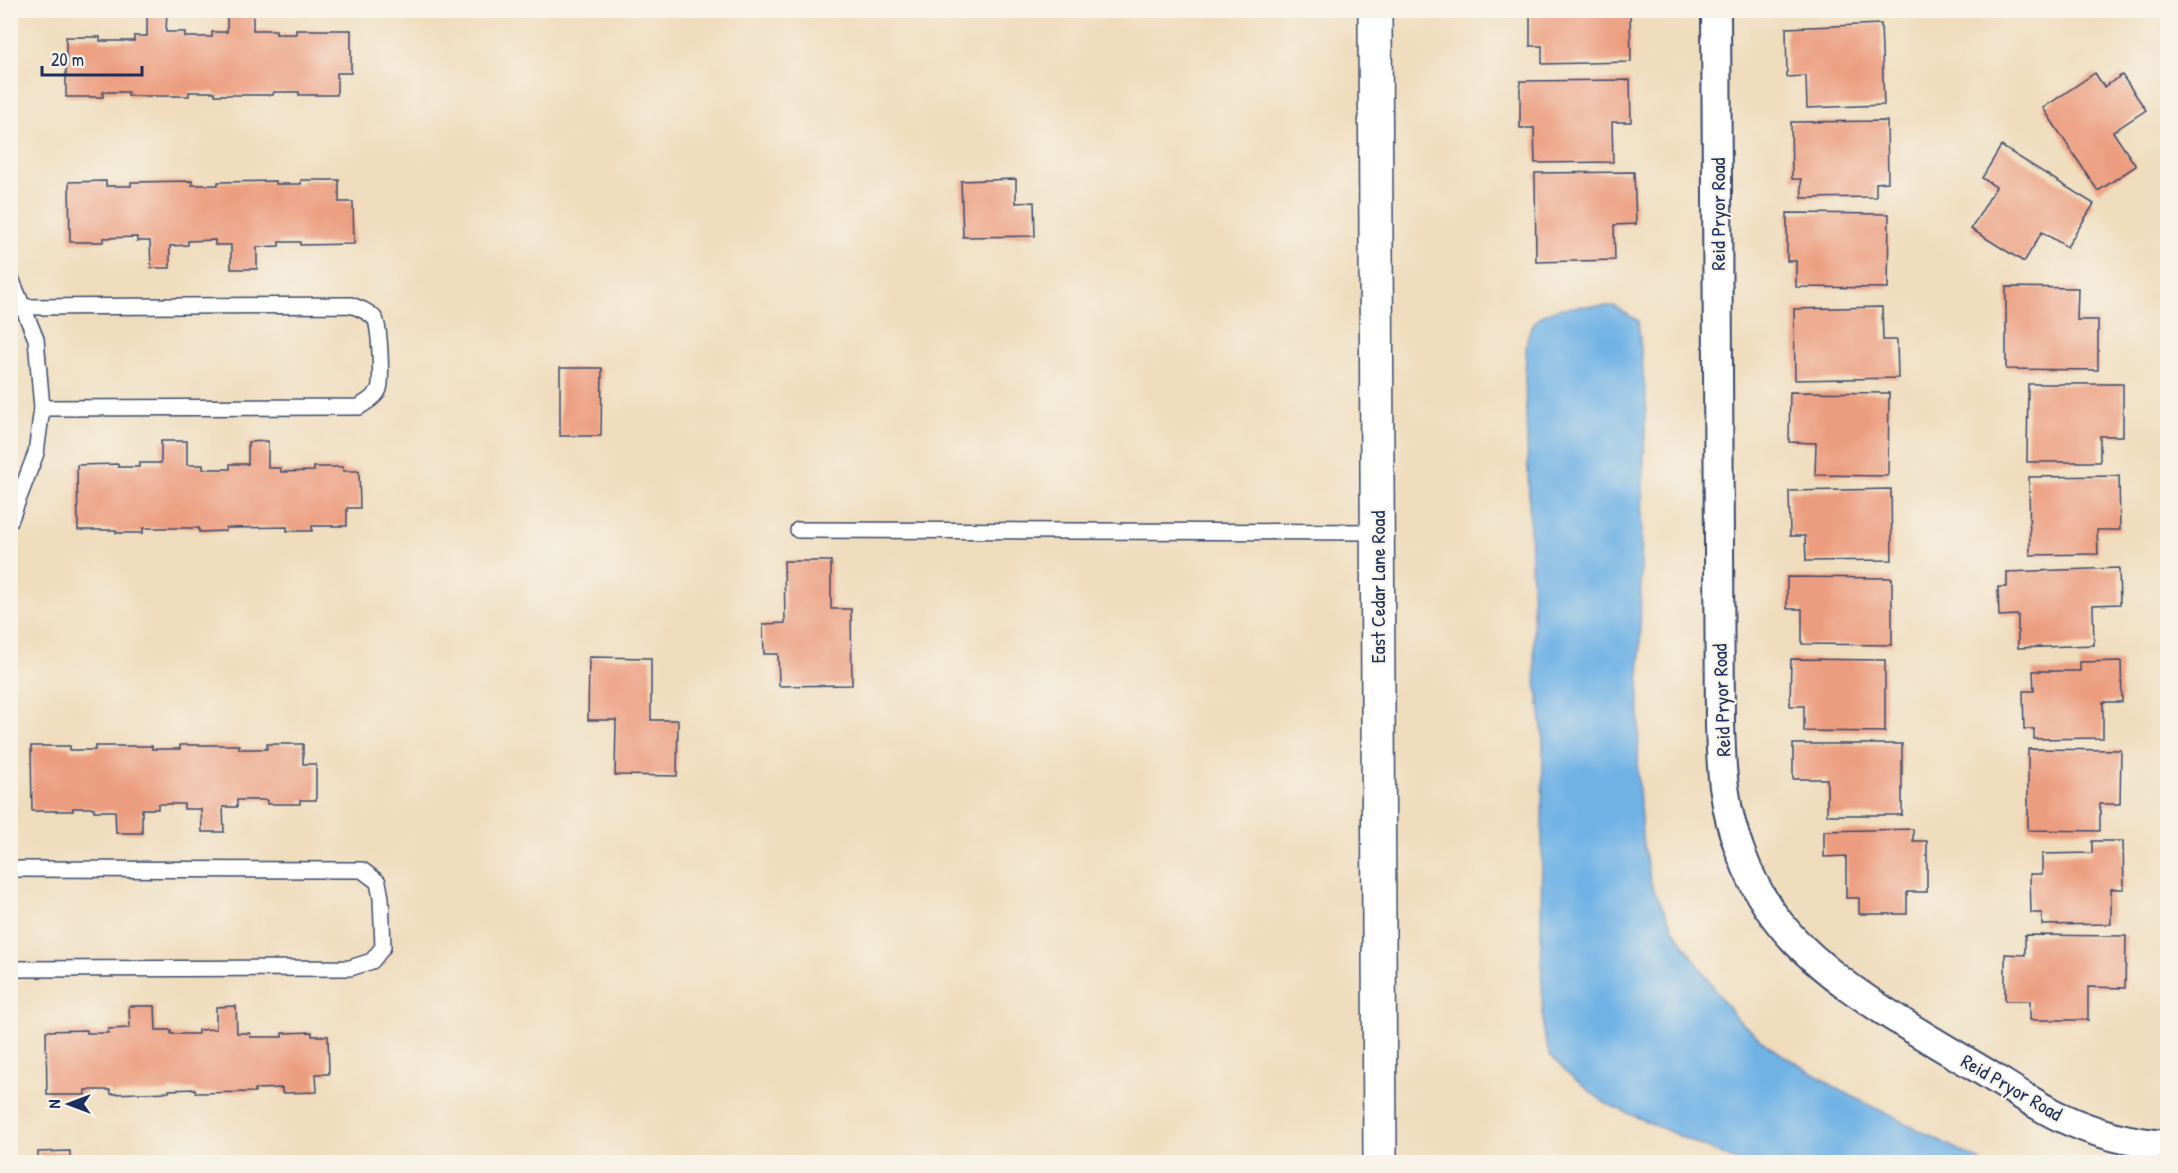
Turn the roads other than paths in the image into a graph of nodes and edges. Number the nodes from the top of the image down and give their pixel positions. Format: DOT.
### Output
graph roads {
  1 [pos="1375,10"];
  2 [pos="1716,10"];
  3 [pos="10,276"];
  4 [pos="23,307"];
  5 [pos="42,408"];
  6 [pos="10,521"];
  7 [pos="798,530"];
  8 [pos="1377,532"];
  9 [pos="10,869"];
  10 [pos="10,969"];
  11 [pos="2168,1145"];
  12 [pos="1380,1162"];
  1 -- 8 [label="main road, East Cedar Lane Road"];
  2 -- 11 [label="street, Reid Pryor Road"];
  3 -- 4 [label="lane"];
  4 -- 5 [label="lane"];
  4 -- 5 [label="lane"];
  5 -- 6 [label="lane"];
  7 -- 8 [label="lane"];
  8 -- 12 [label="main road, East Cedar Lane Road"];
  9 -- 10 [label="lane"];
}
